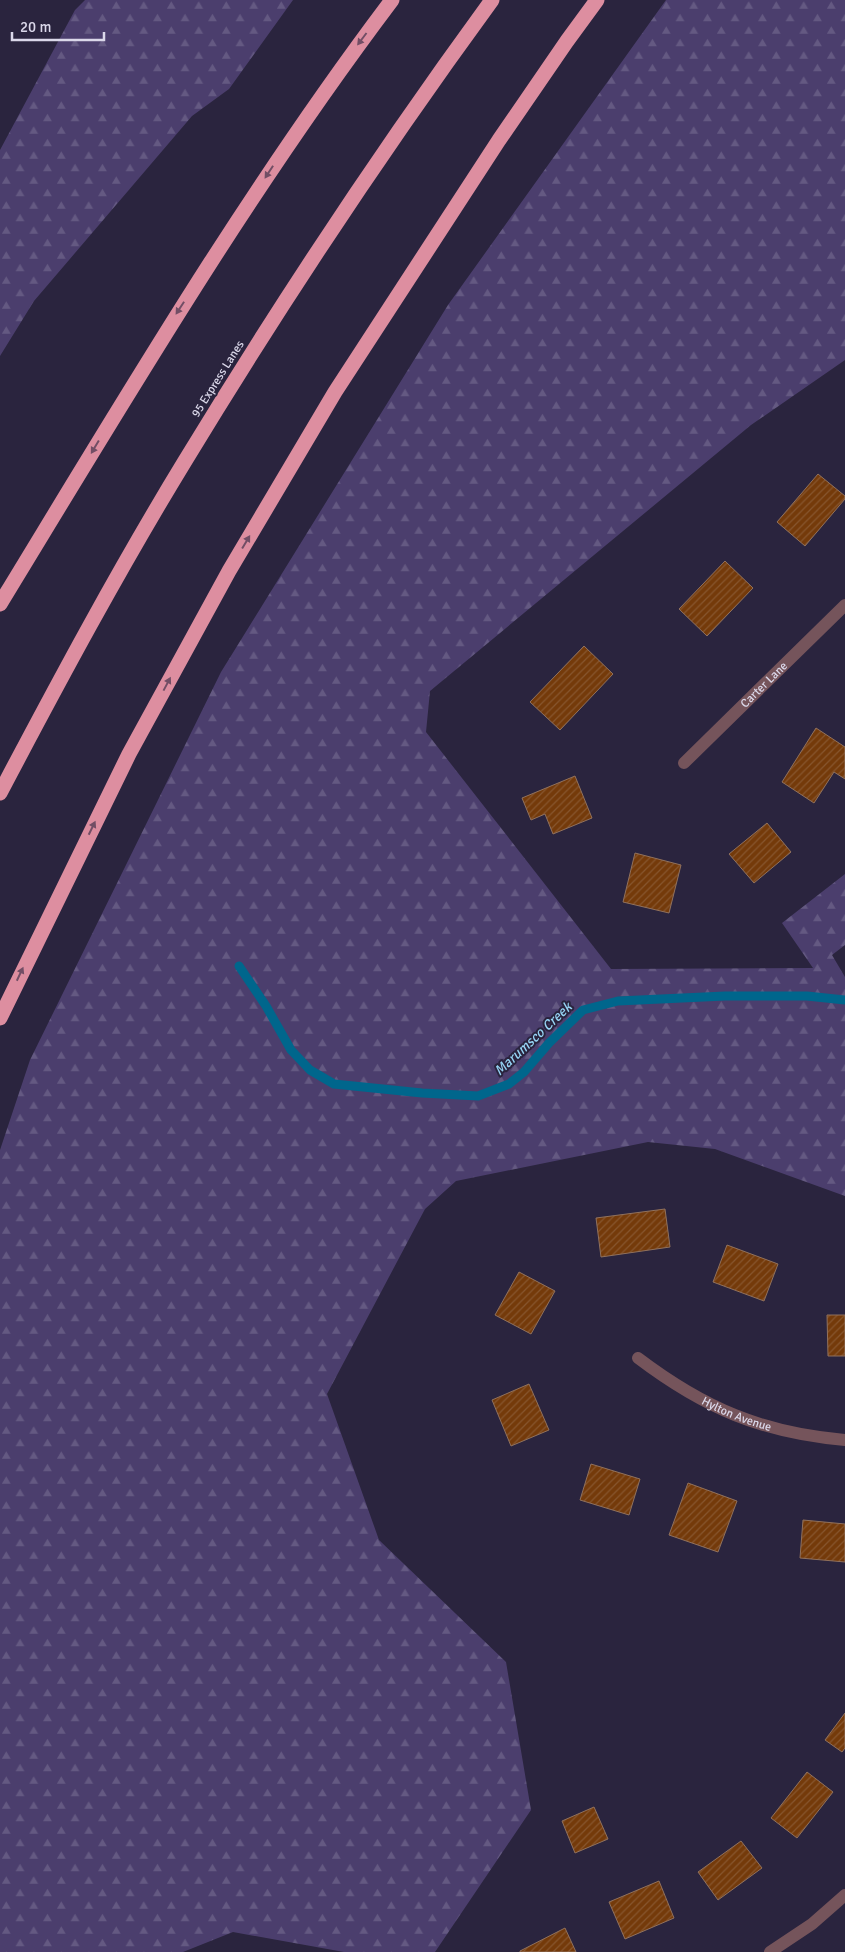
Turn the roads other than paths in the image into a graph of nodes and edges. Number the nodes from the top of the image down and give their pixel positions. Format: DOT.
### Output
graph roads {
  1 [pos="392,0"];
  2 [pos="492,0"];
  3 [pos="597,0"];
  4 [pos="0,604"];
  5 [pos="845,606"];
  6 [pos="684,762"];
  7 [pos="0,793"];
  8 [pos="0,1018"];
  9 [pos="638,1358"];
  10 [pos="845,1440"];
  11 [pos="845,1895"];
  12 [pos="770,1952"];
  1 -- 4 [label="highway, one-way"];
  2 -- 7 [label="highway, 95 Express Lanes"];
  8 -- 3 [label="highway, one-way"];
  5 -- 6 [label="street, Carter Lane"];
  9 -- 10 [label="street, Hylton Avenue"];
  11 -- 12 [label="street"];
}
